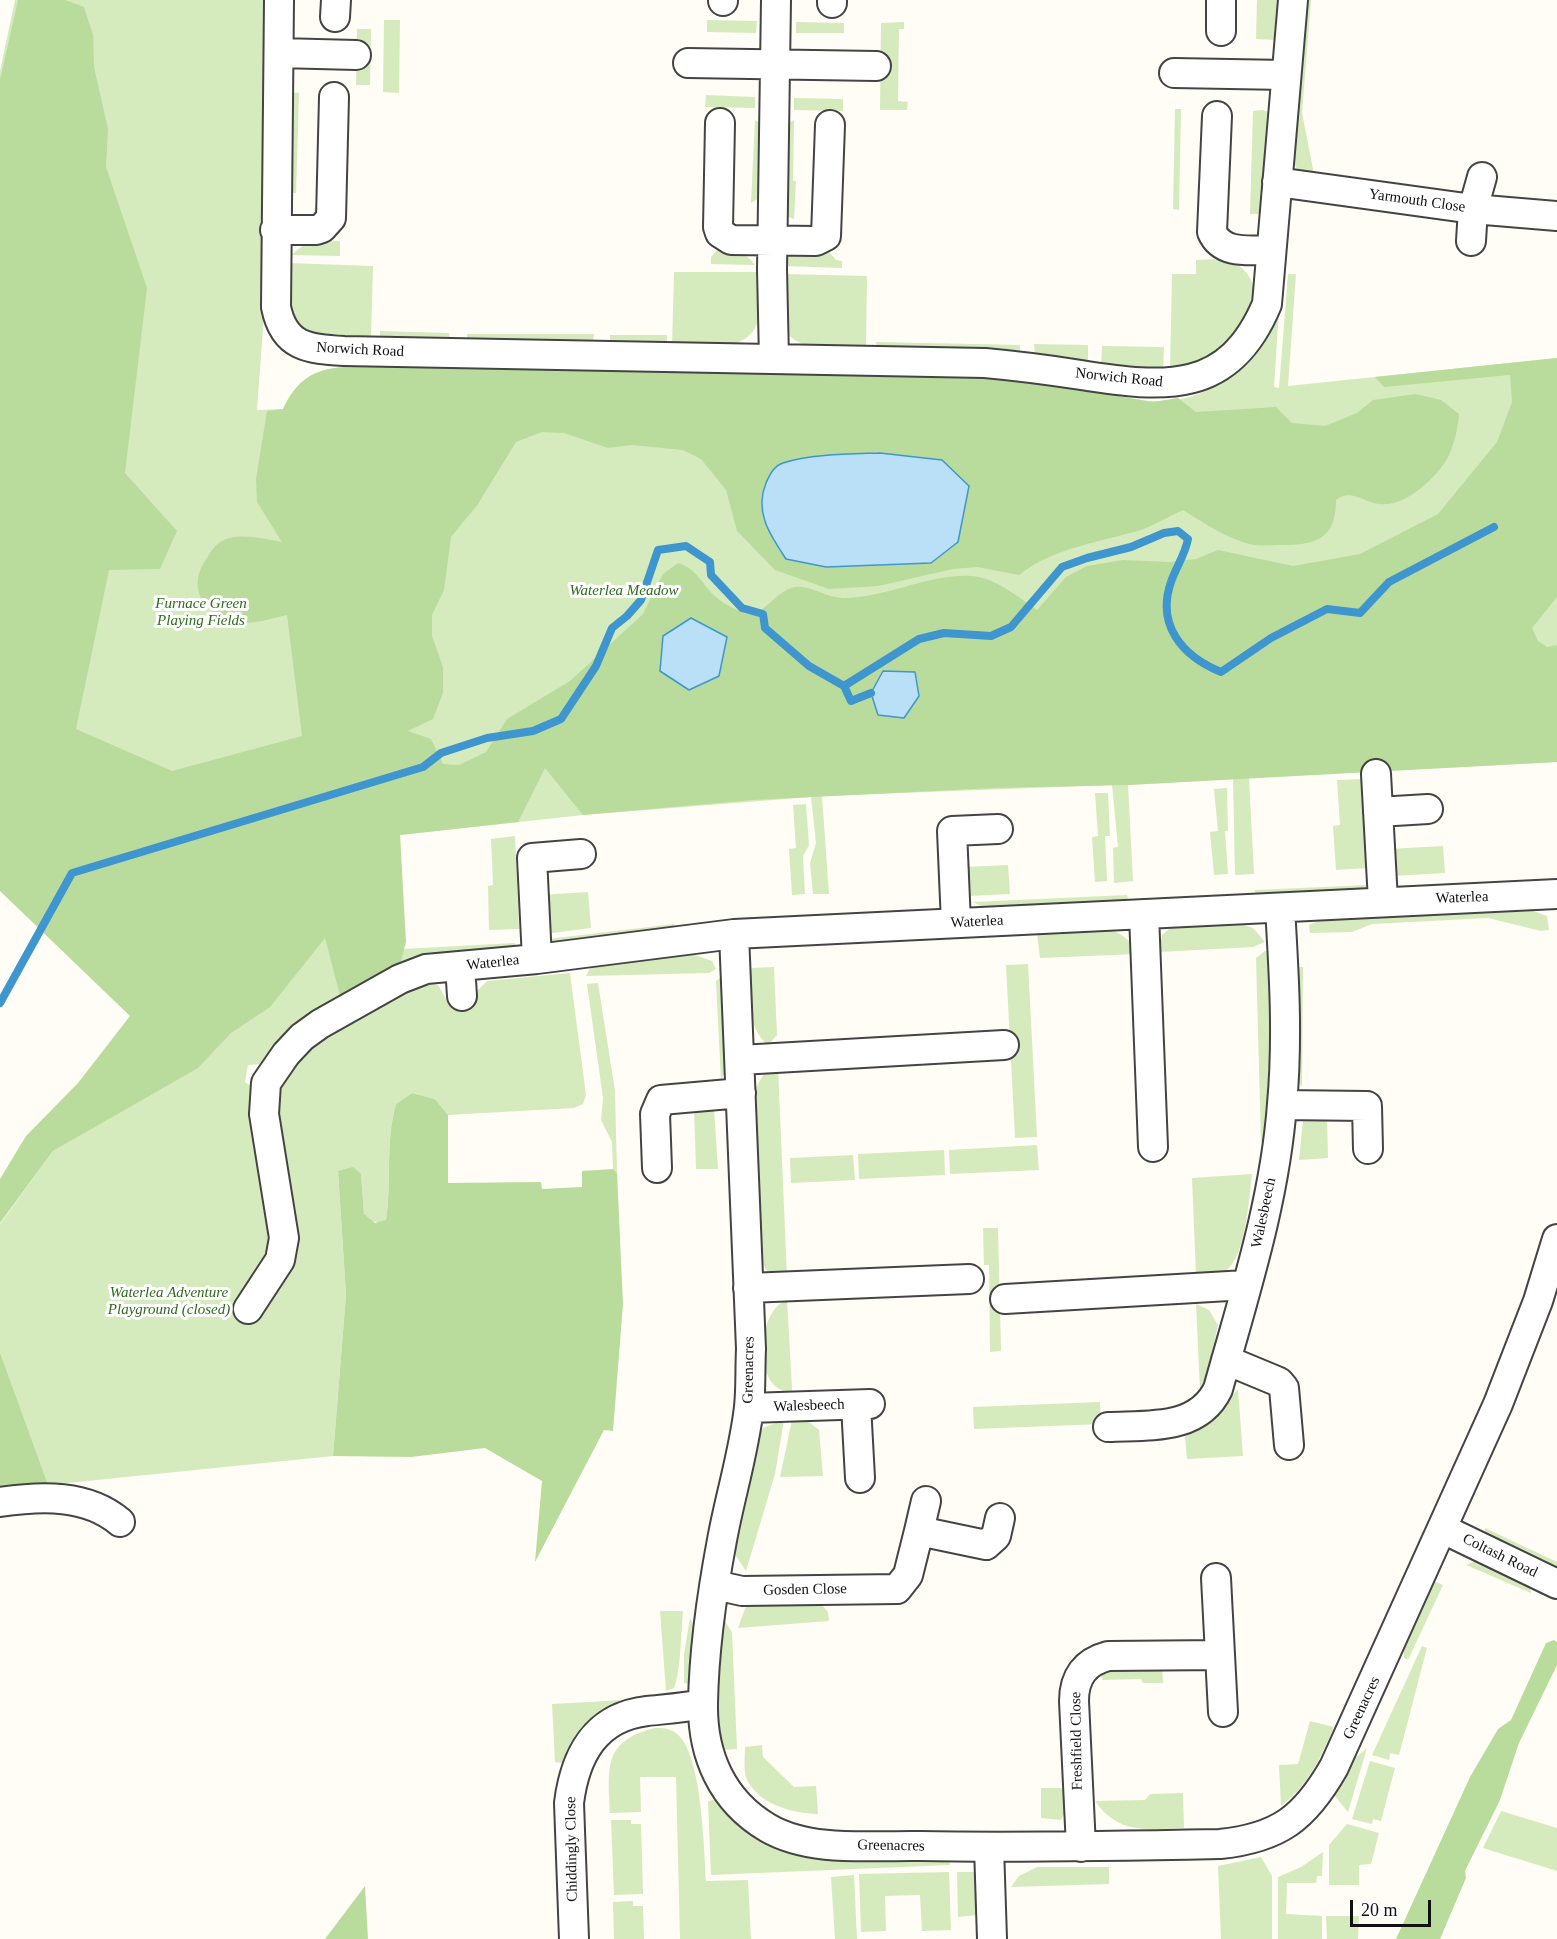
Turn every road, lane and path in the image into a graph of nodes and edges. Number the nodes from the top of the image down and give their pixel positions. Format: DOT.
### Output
graph roads {
  1 [pos="279,0"];
  2 [pos="776,0"];
  3 [pos="1221,0"];
  4 [pos="1293,0"];
  5 [pos="1221,31"];
  6 [pos="279,53"];
  7 [pos="356,55"];
  8 [pos="688,63"];
  9 [pos="775,64"];
  10 [pos="876,66"];
  11 [pos="1174,73"];
  12 [pos="1286,75"];
  13 [pos="334,97"];
  14 [pos="1217,116"];
  15 [pos="720,123"];
  16 [pos="830,125"];
  17 [pos="1482,177"];
  18 [pos="1277,182"];
  19 [pos="1473,209"];
  20 [pos="1557,216"];
  21 [pos="275,231"];
  22 [pos="773,241"];
  23 [pos="1471,241"];
  24 [pos="1271,250"];
  25 [pos="774,359"];
  26 [pos="1376,774"];
  27 [pos="1428,809"];
  28 [pos="1378,812"];
  29 [pos="998,829"];
  30 [pos="581,854"];
  31 [pos="1557,894"];
  32 [pos="1383,901"];
  33 [pos="1280,908"];
  34 [pos="1144,914"];
  35 [pos="956,923"];
  36 [pos="734,934"];
  37 [pos="537,959"];
  38 [pos="460,966"];
  39 [pos="462,996"];
  40 [pos="1004,1045"];
  41 [pos="740,1060"];
  42 [pos="741,1094"];
  43 [pos="1282,1105"];
  44 [pos="1153,1148"];
  45 [pos="1368,1149"];
  46 [pos="657,1168"];
  47 [pos="1557,1239"];
  48 [pos="969,1280"];
  49 [pos="1246,1286"];
  50 [pos="748,1288"];
  51 [pos="1005,1299"];
  52 [pos="248,1309"];
  53 [pos="1226,1360"];
  54 [pos="749,1408"];
  55 [pos="1108,1427"];
  56 [pos="1289,1445"];
  57 [pos="860,1478"];
  58 [pos="926,1501"];
  59 [pos="0,1502"];
  60 [pos="1000,1518"];
  61 [pos="120,1522"];
  62 [pos="1443,1529"];
  63 [pos="919,1531"];
  64 [pos="1216,1578"];
  65 [pos="1557,1584"];
  66 [pos="715,1585"];
  67 [pos="1220,1655"];
  68 [pos="703,1704"];
  69 [pos="1223,1712"];
  70 [pos="989,1847"];
  71 [pos="1081,1847"];
  72 [pos="574,1939"];
  73 [pos="992,1939"];
  1 -- 6 [label="street, Norwich Road"];
  2 -- 9 [label="street"];
  3 -- 5 [label="street"];
  4 -- 12 [label="street, Norwich Road"];
  6 -- 7 [label="street"];
  6 -- 21 [label="street, Norwich Road"];
  8 -- 9 [label="street"];
  9 -- 10 [label="street"];
  9 -- 22 [label="street"];
  11 -- 12 [label="street"];
  12 -- 18 [label="street, Norwich Road"];
  13 -- 21 [label="street"];
  14 -- 24 [label="street"];
  15 -- 22 [label="street"];
  16 -- 22 [label="street"];
  17 -- 19 [label="street"];
  18 -- 19 [label="street, Yarmouth Close"];
  18 -- 24 [label="street, Norwich Road"];
  19 -- 20 [label="street, Yarmouth Close"];
  19 -- 23 [label="street"];
  21 -- 25 [label="street, Norwich Road"];
  22 -- 25 [label="street"];
  24 -- 25 [label="street, Norwich Road"];
  26 -- 28 [label="street"];
  27 -- 28 [label="street"];
  28 -- 32 [label="street"];
  29 -- 35 [label="street"];
  30 -- 37 [label="street"];
  31 -- 32 [label="street, Waterlea"];
  32 -- 33 [label="street, Waterlea"];
  33 -- 34 [label="street, Waterlea"];
  33 -- 43 [label="street, Walesbeech"];
  34 -- 35 [label="street, Waterlea"];
  34 -- 44 [label="street"];
  35 -- 36 [label="street, Waterlea"];
  36 -- 37 [label="street, Waterlea"];
  36 -- 41 [label="street, Greenacres"];
  37 -- 38 [label="street, Waterlea"];
  38 -- 39 [label="street"];
  38 -- 52 [label="street, Waterlea"];
  40 -- 41 [label="street"];
  41 -- 42 [label="street, Greenacres"];
  42 -- 46 [label="street"];
  42 -- 50 [label="street, Greenacres"];
  43 -- 45 [label="street"];
  43 -- 49 [label="street, Walesbeech"];
  47 -- 62 [label="street, Greenacres"];
  48 -- 50 [label="street"];
  49 -- 51 [label="street"];
  49 -- 53 [label="street, Walesbeech"];
  50 -- 54 [label="street, Greenacres"];
  53 -- 55 [label="street, Walesbeech"];
  53 -- 56 [label="street"];
  54 -- 57 [label="street, Walesbeech"];
  54 -- 66 [label="street, Greenacres"];
  58 -- 63 [label="street"];
  59 -- 61 [label="street"];
  60 -- 63 [label="street"];
  62 -- 65 [label="street, Coltash Road"];
  62 -- 71 [label="street, Greenacres"];
  63 -- 66 [label="street, Gosden Close"];
  64 -- 67 [label="street"];
  66 -- 68 [label="street, Greenacres"];
  67 -- 69 [label="street"];
  67 -- 71 [label="street, Freshfield Close"];
  68 -- 70 [label="street, Greenacres"];
  68 -- 72 [label="street, Chiddingly Close"];
  70 -- 71 [label="street, Greenacres"];
  70 -- 73 [label="street"];
}
